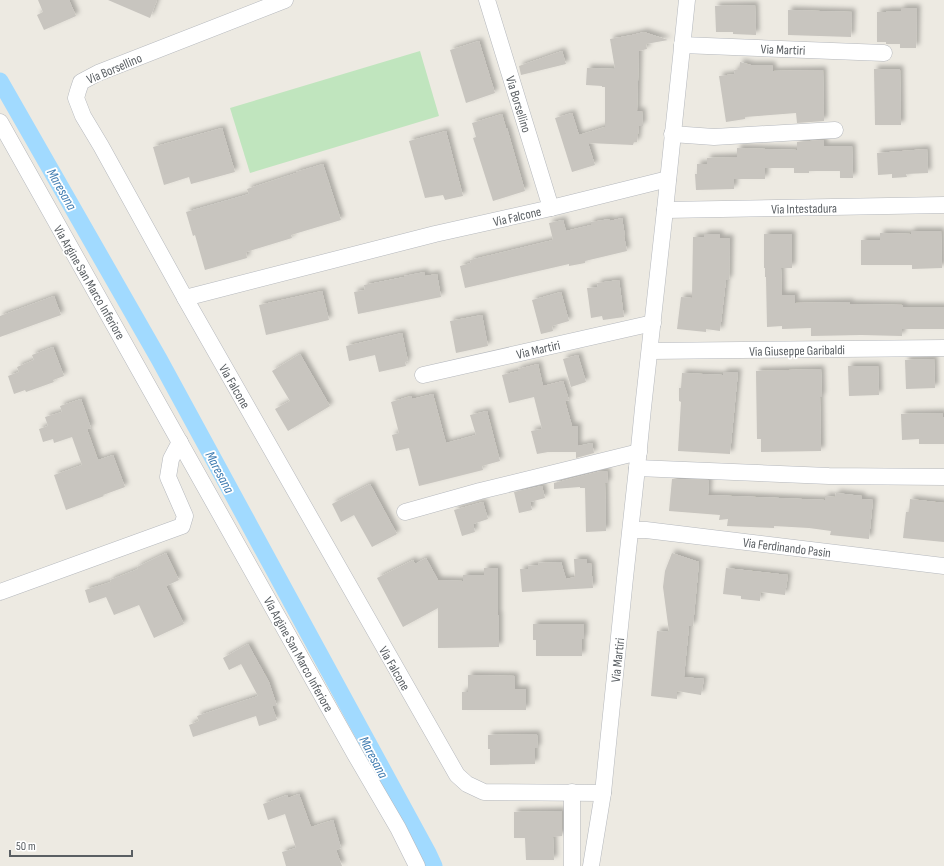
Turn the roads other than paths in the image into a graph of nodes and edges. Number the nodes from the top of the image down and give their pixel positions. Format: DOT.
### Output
graph roads {
  1 [pos="285,0"];
  2 [pos="487,0"];
  3 [pos="687,0"];
  4 [pos="682,45"];
  5 [pos="884,53"];
  6 [pos="0,122"];
  7 [pos="835,130"];
  8 [pos="672,134"];
  9 [pos="668,179"];
  10 [pos="944,205"];
  11 [pos="551,208"];
  12 [pos="665,210"];
  13 [pos="185,298"];
  14 [pos="653,323"];
  15 [pos="944,348"];
  16 [pos="650,351"];
  17 [pos="423,375"];
  18 [pos="180,442"];
  19 [pos="638,460"];
  20 [pos="944,477"];
  21 [pos="405,512"];
  22 [pos="630,530"];
  23 [pos="944,566"];
  24 [pos="0,592"];
  25 [pos="572,792"];
  26 [pos="603,793"];
  27 [pos="417,866"];
  28 [pos="572,866"];
  29 [pos="591,866"];
  1 -- 13 [label="street, Via Borsellino"];
  2 -- 11 [label="street, Via Borsellino"];
  3 -- 4 [label="street, Via Martiri"];
  4 -- 5 [label="street, Via Martiri"];
  4 -- 8 [label="street, Via Martiri"];
  6 -- 18 [label="street, Via Argine San Marco Inferiore"];
  7 -- 8 [label="street"];
  8 -- 9 [label="street, Via Martiri"];
  9 -- 11 [label="street, Via Falcone"];
  9 -- 12 [label="street, Via Martiri"];
  10 -- 12 [label="street, Via Intestadura"];
  11 -- 13 [label="street, Via Falcone"];
  12 -- 14 [label="street, Via Martiri"];
  13 -- 25 [label="street, Via Falcone"];
  14 -- 16 [label="street, Via Martiri"];
  14 -- 17 [label="street, Via Martiri"];
  15 -- 16 [label="street, Via Giuseppe Garibaldi"];
  16 -- 19 [label="street, Via Martiri"];
  18 -- 24 [label="street"];
  18 -- 27 [label="street, Via Argine San Marco Inferiore"];
  19 -- 20 [label="street"];
  19 -- 21 [label="street"];
  19 -- 22 [label="street, Via Martiri"];
  22 -- 23 [label="street, Via Ferdinando Pasin"];
  22 -- 26 [label="street, Via Martiri"];
  25 -- 26 [label="street, Via Falcone"];
  25 -- 28 [label="street"];
  26 -- 29 [label="street, Via Martiri"];
}
